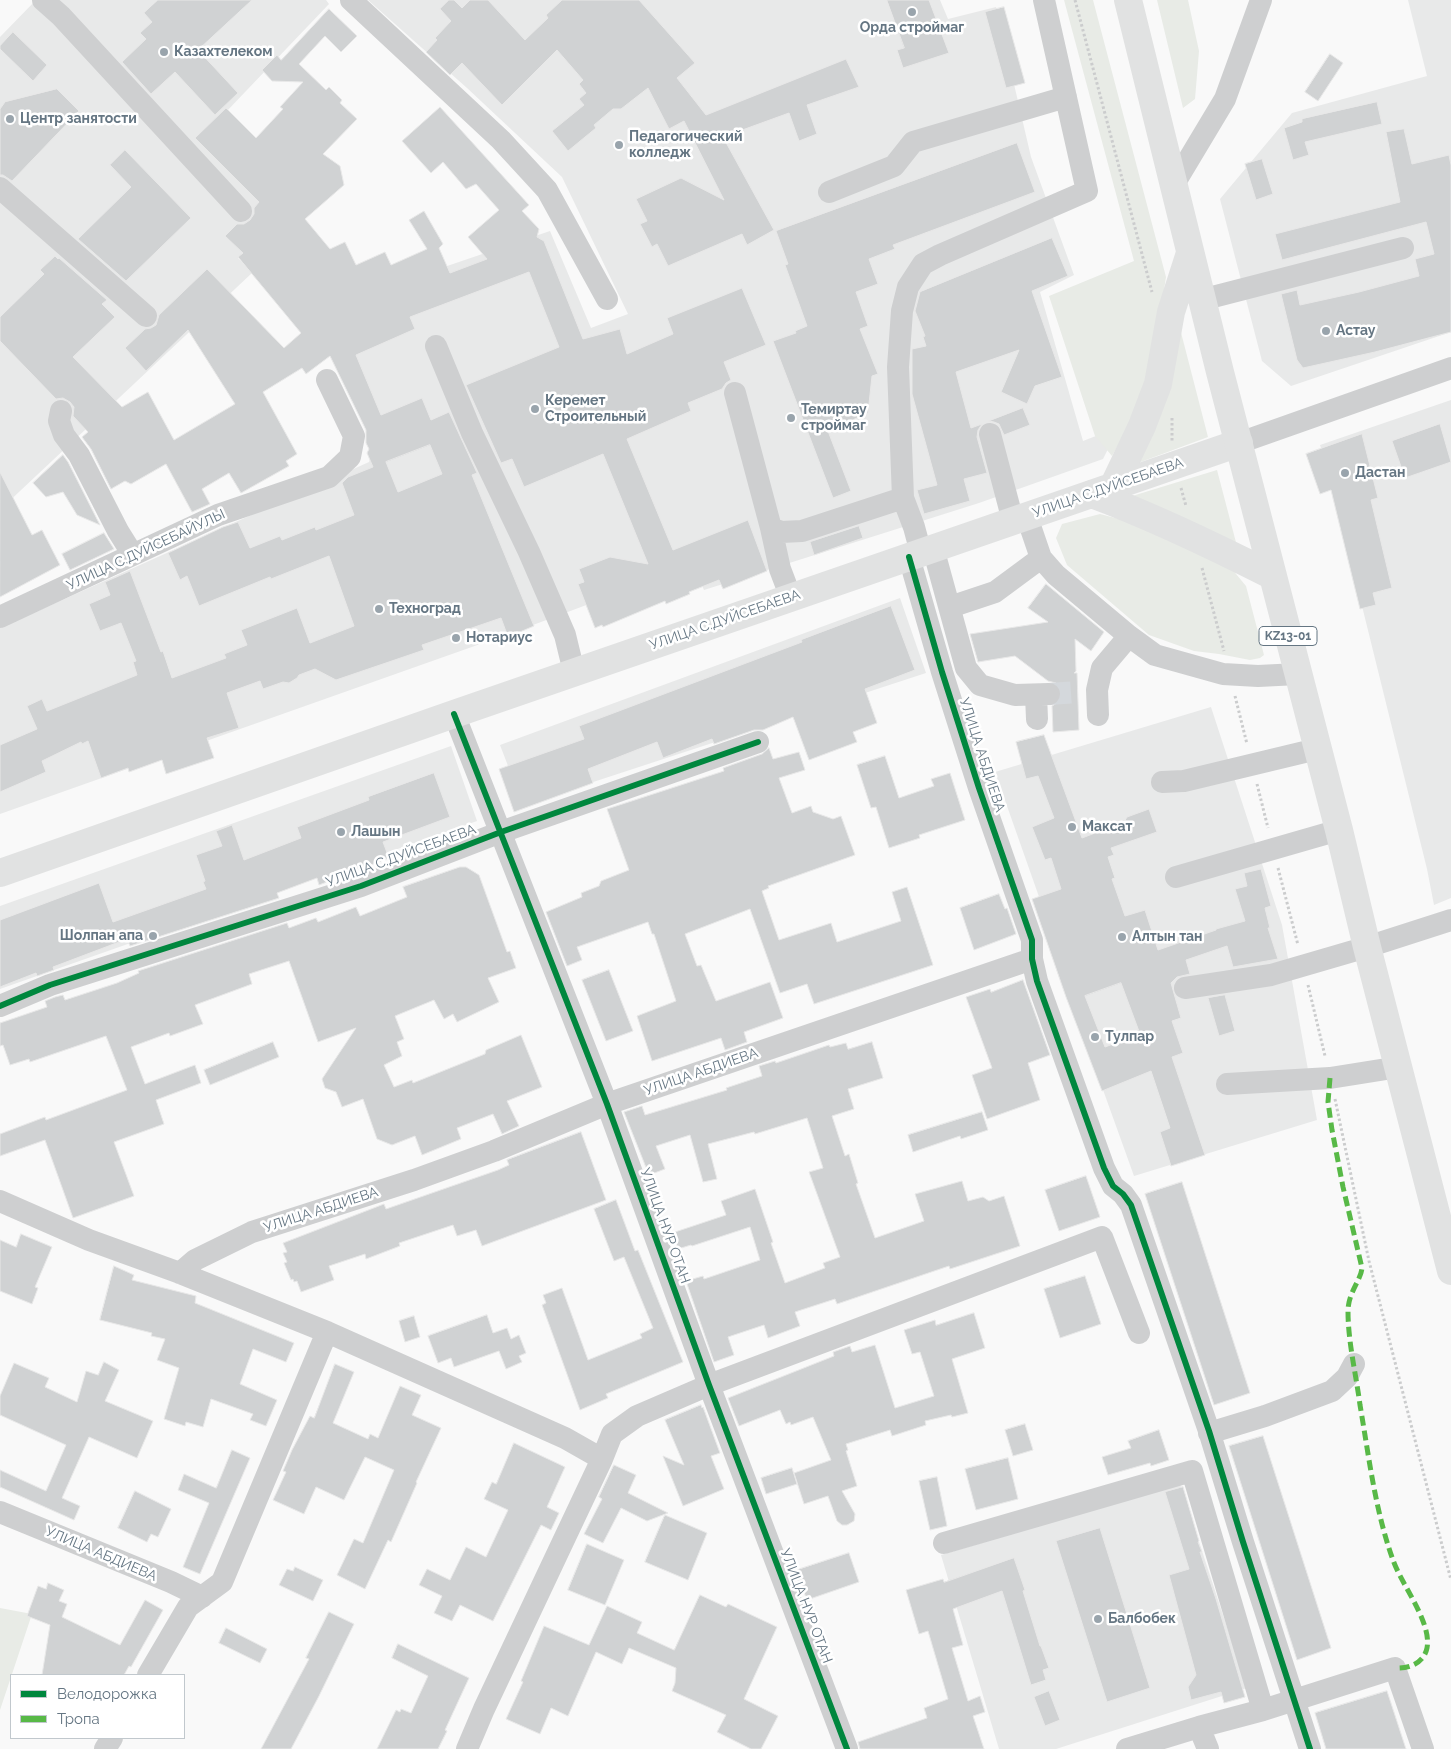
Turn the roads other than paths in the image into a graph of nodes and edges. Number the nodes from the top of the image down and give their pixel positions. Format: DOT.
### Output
graph roads {
  1 [pos="43,0"];
  2 [pos="350,0"];
  3 [pos="1044,0"];
  4 [pos="1128,0"];
  5 [pos="1260,0"];
  6 [pos="1066,97"];
  7 [pos="1174,184"];
  8 [pos="0,188"];
  9 [pos="829,192"];
  10 [pos="241,212"];
  11 [pos="1404,248"];
  12 [pos="1190,253"];
  13 [pos="607,299"];
  14 [pos="1201,300"];
  15 [pos="146,316"];
  16 [pos="436,346"];
  17 [pos="1451,368"];
  18 [pos="327,380"];
  19 [pos="735,393"];
  20 [pos="61,411"];
  21 [pos="990,434"];
  22 [pos="1239,443"];
  23 [pos="1102,490"];
  24 [pos="902,498"];
  25 [pos="1016,512"];
  26 [pos="771,528"];
  27 [pos="921,553"];
  28 [pos="133,555"];
  29 [pos="1041,558"];
  30 [pos="1273,576"];
  31 [pos="791,598"];
  32 [pos="950,607"];
  33 [pos="0,617"];
  34 [pos="1129,636"];
  35 [pos="574,672"];
  36 [pos="1298,674"];
  37 [pos="454,714"];
  38 [pos="1098,715"];
  39 [pos="1037,719"];
  40 [pos="758,742"];
  41 [pos="1318,749"];
  42 [pos="1162,782"];
  43 [pos="1339,830"];
  44 [pos="502,832"];
  45 [pos="0,873"];
  46 [pos="1176,877"];
  47 [pos="1451,920"];
  48 [pos="1367,947"];
  49 [pos="1032,959"];
  50 [pos="1185,988"];
  51 [pos="0,1006"];
  52 [pos="1399,1067"];
  53 [pos="1226,1084"];
  54 [pos="607,1104"];
  55 [pos="0,1201"];
  56 [pos="1451,1271"];
  57 [pos="180,1273"];
  58 [pos="326,1332"];
  59 [pos="1139,1332"];
  60 [pos="1354,1364"];
  61 [pos="709,1385"];
  62 [pos="1209,1433"];
  63 [pos="602,1459"];
  64 [pos="0,1512"];
  65 [pos="944,1542"];
  66 [pos="202,1597"];
  67 [pos="149,1674"];
  68 [pos="1295,1700"];
  69 [pos="1263,1710"];
  70 [pos="1198,1727"];
  71 [pos="467,1749"];
  72 [pos="847,1749"];
  73 [pos="1127,1749"];
  74 [pos="1208,1749"];
  75 [pos="1310,1749"];
  76 [pos="1423,1749"];
  1 -- 10 [label="street"];
  2 -- 13 [label="street"];
  3 -- 6 [label="street"];
  4 -- 7 [label="main road, KZ13-01"];
  5 -- 7 [label="street"];
  6 -- 9 [label="street"];
  6 -- 24 [label="street"];
  7 -- 12 [label="main road, KZ13-01"];
  8 -- 15 [label="street"];
  11 -- 14 [label="street"];
  12 -- 14 [label="main road, KZ13-01"];
  12 -- 23 [label="main road"];
  14 -- 22 [label="main road, KZ13-01"];
  16 -- 35 [label="street"];
  17 -- 22 [label="street, УЛИЦА С.ДУЙСЕБАЕВА"];
  18 -- 28 [label="street, УЛИЦА С.ДУЙСЕБАЙУЛЫ"];
  19 -- 26 [label="street"];
  20 -- 28 [label="street"];
  21 -- 25 [label="street"];
  22 -- 23 [label="main road, УЛИЦА С.ДУЙСЕБАЕВА"];
  22 -- 30 [label="main road, KZ13-01"];
  23 -- 25 [label="main road, УЛИЦА С.ДУЙСЕБАЕВА"];
  23 -- 30 [label="main road"];
  24 -- 26 [label="street"];
  24 -- 27 [label="street"];
  25 -- 27 [label="main road, УЛИЦА С.ДУЙСЕБАЕВА"];
  25 -- 29 [label="street"];
  26 -- 31 [label="street"];
  27 -- 31 [label="main road, УЛИЦА С.ДУЙСЕБАЕВА"];
  27 -- 32 [label="street"];
  27 -- 49 [label="street, УЛИЦА АБДИЕВА"];
  28 -- 33 [label="street, УЛИЦА С.ДУЙСЕБАЙУЛЫ"];
  29 -- 32 [label="street"];
  29 -- 34 [label="street"];
  30 -- 36 [label="main road, KZ13-01"];
  31 -- 35 [label="main road, УЛИЦА С.ДУЙСЕБАЕВА"];
  32 -- 39 [label="street"];
  34 -- 36 [label="street"];
  34 -- 38 [label="street"];
  35 -- 37 [label="main road, УЛИЦА С.ДУЙСЕБАЕВА"];
  36 -- 41 [label="main road, KZ13-01"];
  37 -- 44 [label="street, УЛИЦА НУР ОТАН"];
  37 -- 45 [label="main road, УЛИЦА С.ДУЙСЕБАЕВА"];
  40 -- 44 [label="street, УЛИЦА С.ДУЙСЕБАЕВА"];
  41 -- 42 [label="street"];
  41 -- 43 [label="main road, KZ13-01"];
  43 -- 46 [label="street"];
  43 -- 48 [label="main road, KZ13-01"];
  44 -- 51 [label="street, УЛИЦА С.ДУЙСЕБАЕВА"];
  44 -- 54 [label="street, УЛИЦА НУР ОТАН"];
  47 -- 48 [label="street"];
  48 -- 50 [label="street"];
  48 -- 52 [label="main road, KZ13-01"];
  49 -- 54 [label="street, УЛИЦА АБДИЕВА"];
  49 -- 62 [label="street"];
  52 -- 53 [label="street"];
  52 -- 56 [label="main road, KZ13-01"];
  54 -- 57 [label="street, УЛИЦА АБДИЕВА"];
  54 -- 61 [label="street, УЛИЦА НУР ОТАН"];
  55 -- 57 [label="street"];
  57 -- 58 [label="street"];
  58 -- 63 [label="street"];
  58 -- 66 [label="street"];
  59 -- 61 [label="street"];
  60 -- 62 [label="street"];
  61 -- 63 [label="street"];
  61 -- 72 [label="street, УЛИЦА НУР ОТАН"];
  62 -- 68 [label="street"];
  63 -- 71 [label="street"];
  64 -- 66 [label="street, УЛИЦА АБДИЕВА"];
  65 -- 69 [label="street"];
  66 -- 67 [label="street"];
  68 -- 69 [label="street"];
  68 -- 75 [label="street"];
  68 -- 76 [label="street"];
  69 -- 70 [label="street"];
  70 -- 73 [label="street"];
  70 -- 74 [label="street"];
}
